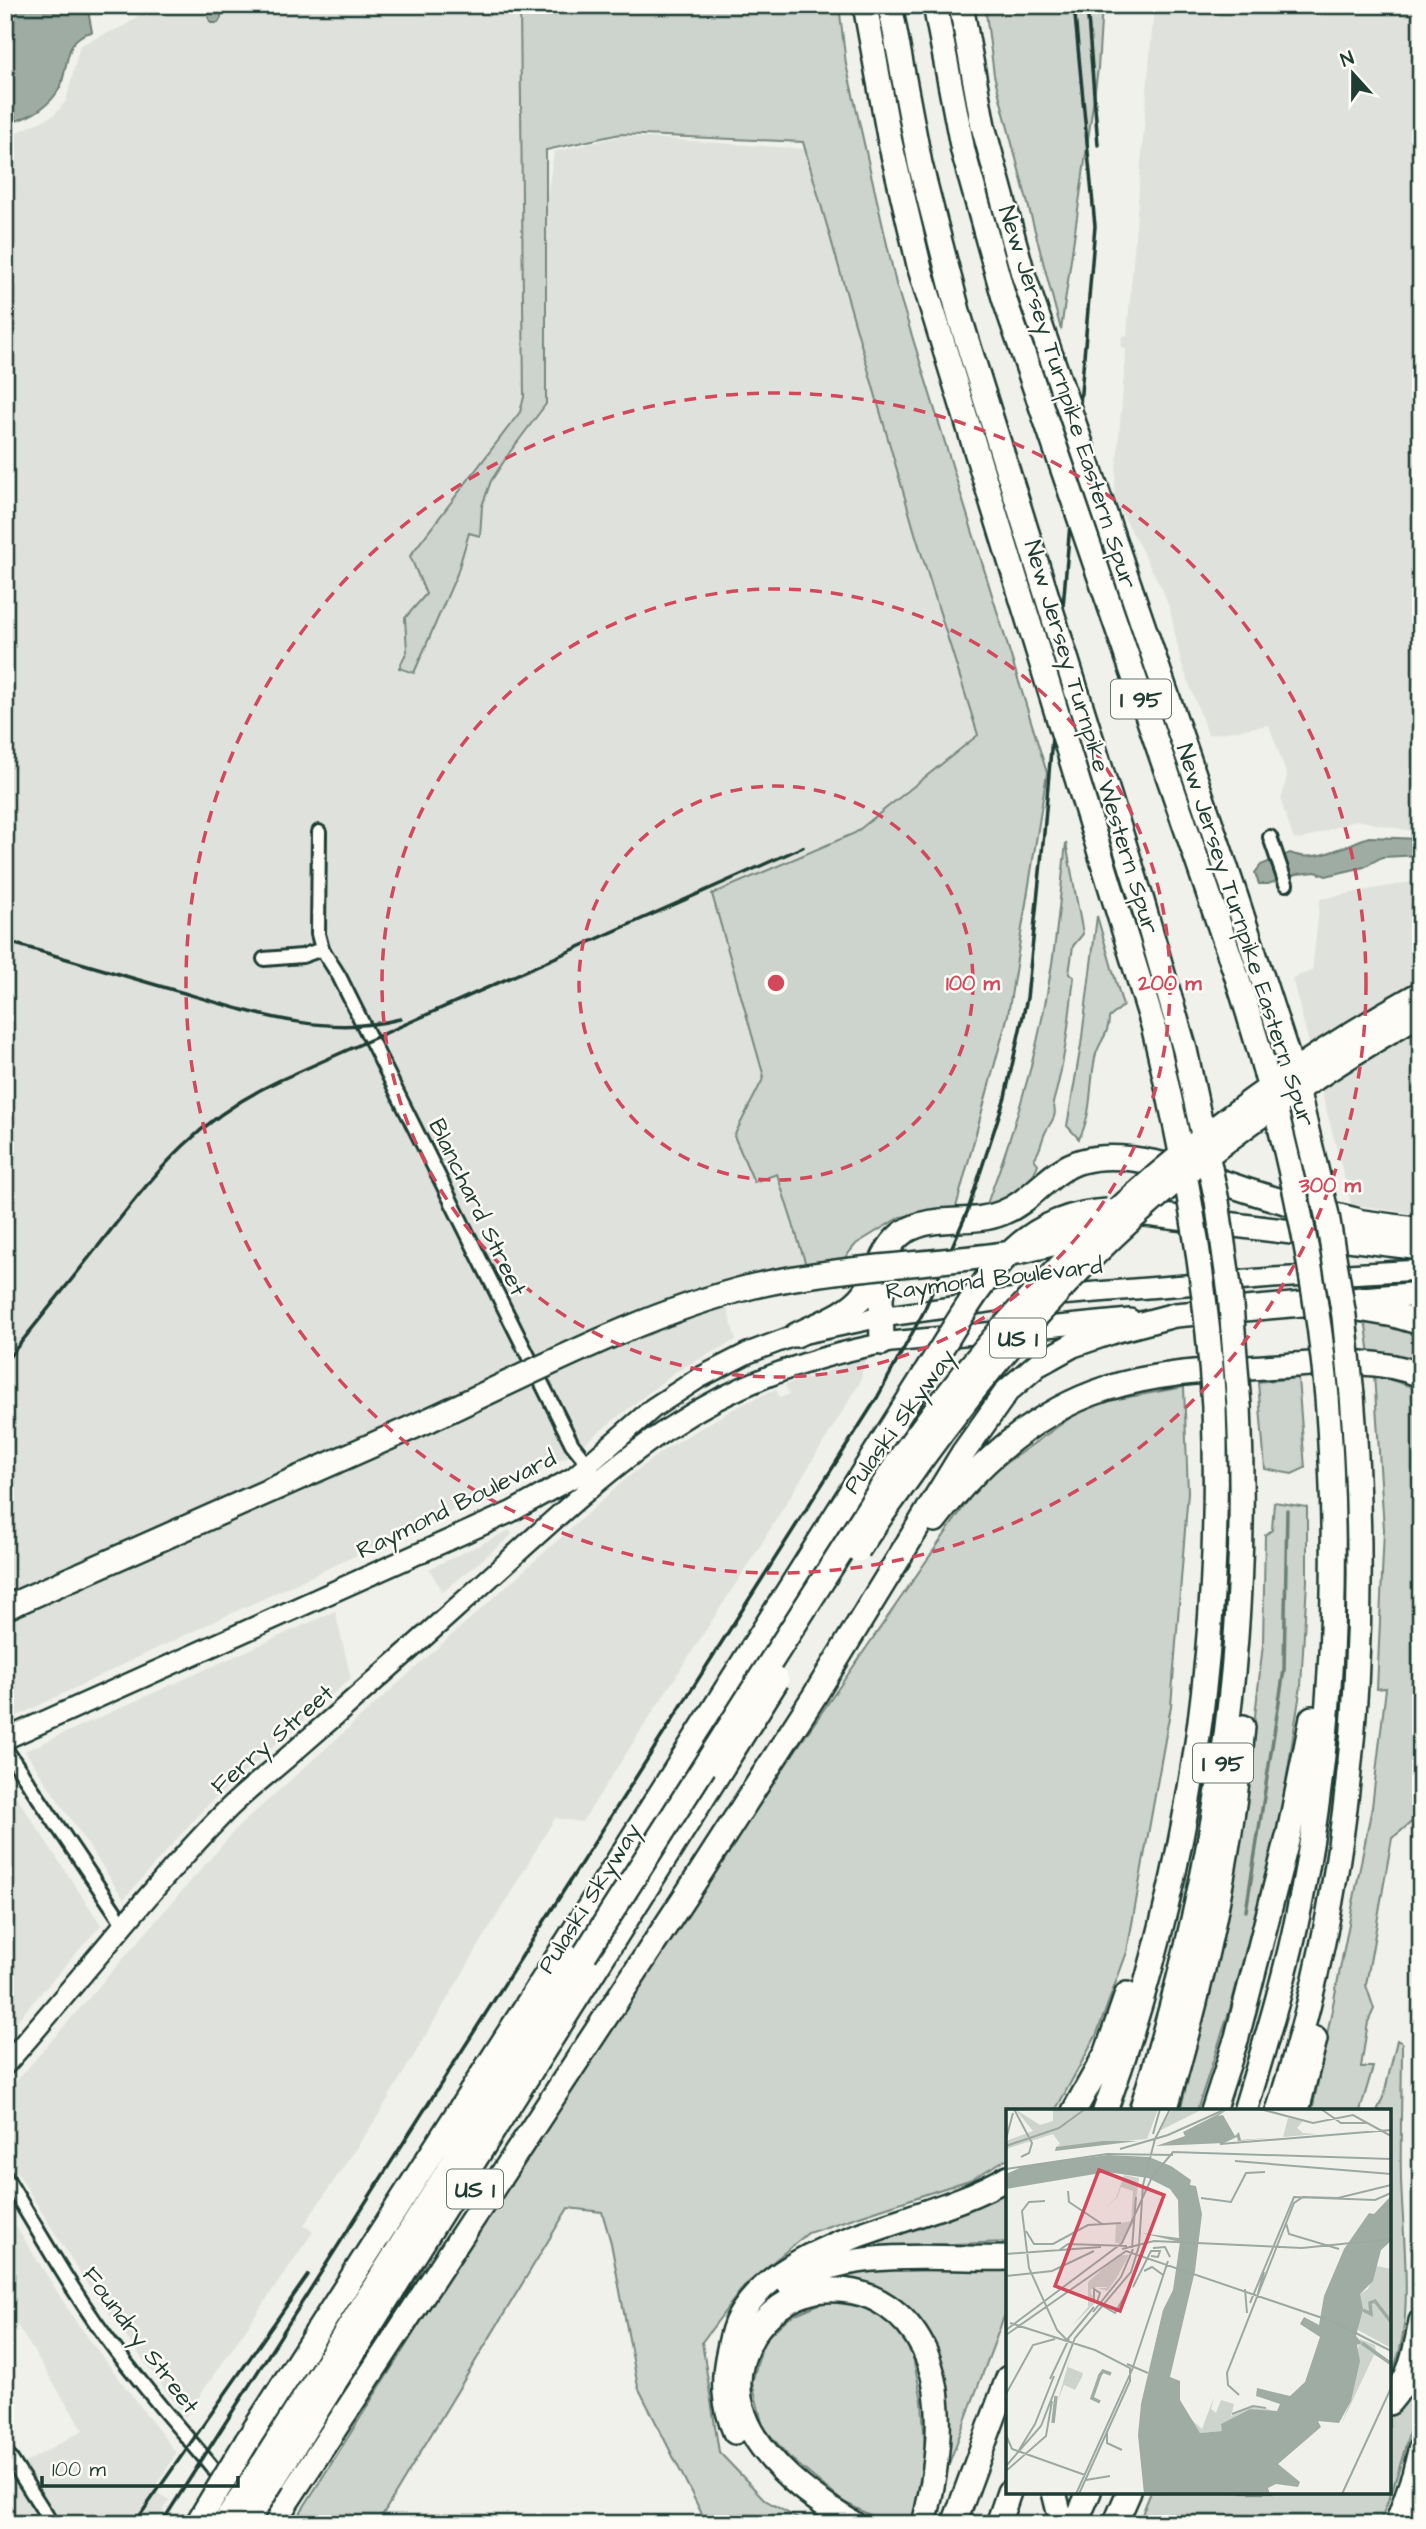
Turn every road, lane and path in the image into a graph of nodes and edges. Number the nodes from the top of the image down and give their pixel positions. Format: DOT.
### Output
graph roads {
  1 [pos="864,5"];
  2 [pos="890,5"];
  3 [pos="935,5"];
  4 [pos="961,5"];
  5 [pos="319,832"];
  6 [pos="1270,837"];
  7 [pos="1286,884"];
  8 [pos="323,949"];
  9 [pos="264,960"];
  10 [pos="1421,993"];
  11 [pos="1421,1013"];
  12 [pos="1106,1216"];
  13 [pos="1356,1220"];
  14 [pos="1418,1233"];
  15 [pos="887,1251"];
  16 [pos="1421,1270"];
  17 [pos="1421,1294"];
  18 [pos="1297,1304"];
  19 [pos="1175,1315"];
  20 [pos="881,1317"];
  21 [pos="1421,1323"];
  22 [pos="796,1335"];
  23 [pos="882,1343"];
  24 [pos="1421,1375"];
  25 [pos="588,1465"];
  26 [pos="601,1480"];
  27 [pos="5,1608"];
  28 [pos="1238,1624"];
  29 [pos="1334,1630"];
  30 [pos="815,1696"];
  31 [pos="5,1739"];
  32 [pos="5,1748"];
  33 [pos="1173,1881"];
  34 [pos="124,1925"];
  35 [pos="1326,1927"];
  36 [pos="602,1953"];
  37 [pos="5,2065"];
  38 [pos="1075,2109"];
  39 [pos="1106,2109"];
  40 [pos="1142,2109"];
  41 [pos="1166,2109"];
  42 [pos="1214,2109"];
  43 [pos="1246,2109"];
  44 [pos="1280,2109"];
  45 [pos="1298,2109"];
  46 [pos="5,2176"];
  47 [pos="1006,2178"];
  48 [pos="1006,2258"];
  49 [pos="1421,2321"];
  50 [pos="729,2350"];
  51 [pos="1006,2383"];
  52 [pos="1391,2400"];
  53 [pos="337,2423"];
  54 [pos="1421,2447"];
  55 [pos="5,2450"];
  56 [pos="265,2464"];
  57 [pos="1008,2494"];
  58 [pos="1054,2494"];
  59 [pos="1088,2494"];
  60 [pos="1128,2494"];
  61 [pos="1421,2497"];
  62 [pos="52,2524"];
  63 [pos="198,2524"];
  64 [pos="224,2524"];
  65 [pos="248,2524"];
  66 [pos="272,2524"];
  67 [pos="830,2524"];
  68 [pos="854,2524"];
  69 [pos="924,2524"];
  70 [pos="954,2524"];
  71 [pos="998,2524"];
  72 [pos="1062,2524"];
  73 [pos="1075,2524"];
  74 [pos="1115,2524"];
  75 [pos="1397,2524"];
  76 [pos="1411,2524"];
  1 -- 33 [label="highway, New Jersey Turnpike Western Spur / I 95, bridge"];
  2 -- 28 [label="highway, New Jersey Turnpike Western Spur / I 95, bridge"];
  3 -- 29 [label="highway, New Jersey Turnpike Eastern Spur / I 95, bridge"];
  4 -- 35 [label="highway, New Jersey Turnpike Eastern Spur / I 95, bridge"];
  5 -- 8 [label="street, Blanchard Street"];
  6 -- 7 [label="street"];
  8 -- 9 [label="street"];
  8 -- 25 [label="street, Blanchard Street"];
  10 -- 12 [label="highway, Pulaski Skyway / US 1, bridge"];
  11 -- 36 [label="highway, Pulaski Skyway / US 1, bridge"];
  12 -- 13 [label="highway"];
  12 -- 14 [label="highway"];
  12 -- 27 [label="highway, bridge"];
  12 -- 36 [label="highway, Pulaski Skyway / US 1, bridge"];
  12 -- 56 [label="highway, bridge"];
  13 -- 14 [label="highway"];
  13 -- 15 [label="highway"];
  15 -- 20 [label="highway"];
  15 -- 22 [label="highway"];
  16 -- 20 [label="main road, Raymond Boulevard"];
  17 -- 18 [label="highway, Raymond Boulevard"];
  18 -- 19 [label="highway, Raymond Boulevard"];
  18 -- 21 [label="highway"];
  19 -- 23 [label="main road, Raymond Boulevard"];
  19 -- 30 [label="highway"];
  20 -- 22 [label="main road, Raymond Boulevard"];
  20 -- 23 [label="highway"];
  22 -- 25 [label="main road, Raymond Boulevard"];
  23 -- 26 [label="main road, Raymond Boulevard"];
  24 -- 30 [label="highway"];
  25 -- 26 [label="street, Blanchard Street"];
  25 -- 31 [label="main road, Raymond Boulevard"];
  26 -- 34 [label="main road, Ferry Street"];
  28 -- 40 [label="highway, New Jersey Turnpike Western Spur / I 95"];
  28 -- 41 [label="highway"];
  29 -- 42 [label="highway"];
  29 -- 43 [label="highway, New Jersey Turnpike Eastern Spur / I 95"];
  30 -- 53 [label="highway"];
  32 -- 34 [label="street"];
  33 -- 38 [label="highway"];
  33 -- 39 [label="highway, New Jersey Turnpike Western Spur / I 95"];
  34 -- 37 [label="main road, Ferry Street"];
  35 -- 44 [label="highway, New Jersey Turnpike Eastern Spur / I 95"];
  35 -- 45 [label="highway"];
  36 -- 53 [label="highway, US 1"];
  36 -- 56 [label="highway"];
  36 -- 56 [label="highway, Pulaski Skyway / US 1"];
  46 -- 65 [label="street, Foundry Street"];
  47 -- 50 [label="highway"];
  48 -- 50 [label="highway"];
  49 -- 52 [label="highway"];
  50 -- 67 [label="highway"];
  51 -- 70 [label="highway"];
  53 -- 56 [label="highway, US 1"];
  54 -- 75 [label="highway"];
  55 -- 62 [label="street"];
  56 -- 63 [label="highway, US 1, bridge"];
  56 -- 64 [label="highway, bridge"];
  56 -- 65 [label="highway, bridge"];
  56 -- 66 [label="highway, US 1"];
  57 -- 71 [label="highway"];
  58 -- 72 [label="highway"];
  59 -- 73 [label="highway"];
  60 -- 74 [label="highway"];
  61 -- 76 [label="highway"];
  68 -- 69 [label="highway"];
}
